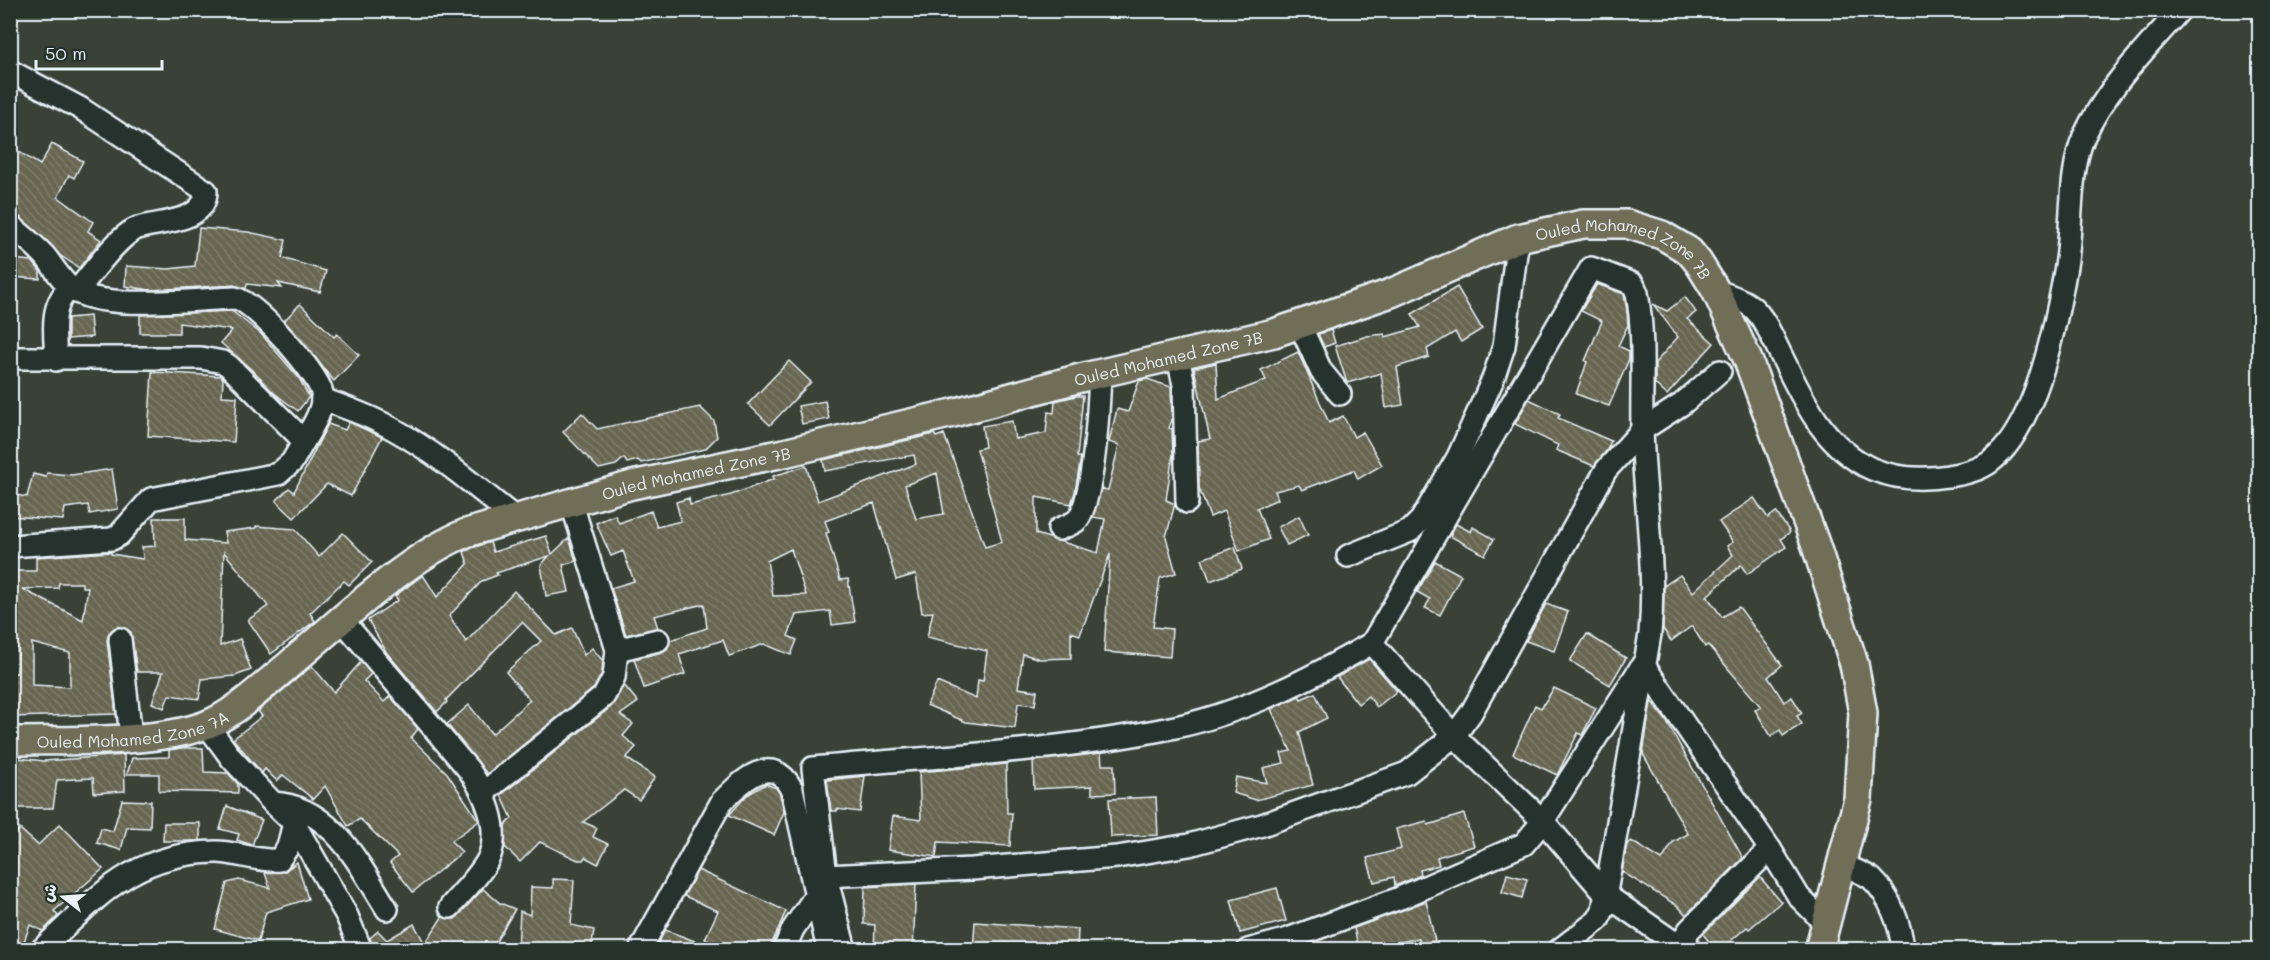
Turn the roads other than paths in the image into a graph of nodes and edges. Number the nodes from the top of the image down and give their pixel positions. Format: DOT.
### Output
graph roads {
  1 [pos="2180,10"];
  2 [pos="10,72"];
  3 [pos="10,225"];
  4 [pos="1518,238"];
  5 [pos="73,290"];
  6 [pos="1716,291"];
  7 [pos="1300,325"];
  8 [pos="1178,357"];
  9 [pos="10,358"];
  10 [pos="56,360"];
  11 [pos="1720,371"];
  12 [pos="1100,374"];
  13 [pos="1340,394"];
  14 [pos="322,399"];
  15 [pos="1642,430"];
  16 [pos="304,441"];
  17 [pos="571,501"];
  18 [pos="1187,502"];
  19 [pos="515,518"];
  20 [pos="1059,529"];
  21 [pos="10,546"];
  22 [pos="1348,556"];
  23 [pos="343,621"];
  24 [pos="120,639"];
  25 [pos="658,640"];
  26 [pos="1372,643"];
  27 [pos="617,650"];
  28 [pos="1643,664"];
  29 [pos="250,697"];
  30 [pos="207,725"];
  31 [pos="1454,736"];
  32 [pos="131,737"];
  33 [pos="10,741"];
  34 [pos="483,793"];
  35 [pos="273,803"];
  36 [pos="1543,821"];
  37 [pos="294,823"];
  38 [pos="1770,849"];
  39 [pos="1841,864"];
  40 [pos="826,876"];
  41 [pos="816,895"];
  42 [pos="1606,895"];
  43 [pos="450,907"];
  44 [pos="387,909"];
  45 [pos="1823,937"];
  46 [pos="41,950"];
  47 [pos="360,950"];
  48 [pos="640,950"];
  49 [pos="784,950"];
  50 [pos="828,950"];
  51 [pos="845,950"];
  52 [pos="1248,950"];
  53 [pos="1559,950"];
  54 [pos="1686,950"];
  55 [pos="1903,950"];
  1 -- 6 [label="street"];
  2 -- 5 [label="street"];
  3 -- 5 [label="street"];
  4 -- 6 [label="main road, Ouled Mohamed Zone 7B"];
  4 -- 7 [label="main road, Ouled Mohamed Zone 7B"];
  4 -- 22 [label="street"];
  5 -- 10 [label="street"];
  5 -- 14 [label="street"];
  6 -- 39 [label="main road, Ouled Mohamed Zone 7B"];
  7 -- 8 [label="main road, Ouled Mohamed Zone 7B"];
  7 -- 13 [label="street"];
  8 -- 12 [label="main road, Ouled Mohamed Zone 7B"];
  8 -- 18 [label="street"];
  9 -- 10 [label="street"];
  10 -- 16 [label="street"];
  11 -- 15 [label="street"];
  12 -- 17 [label="main road, Ouled Mohamed Zone 7B"];
  12 -- 20 [label="street"];
  14 -- 16 [label="street"];
  14 -- 19 [label="street"];
  15 -- 26 [label="street"];
  15 -- 28 [label="street"];
  15 -- 31 [label="street"];
  16 -- 21 [label="street"];
  17 -- 19 [label="main road, Ouled Mohamed Zone 7B"];
  17 -- 27 [label="street"];
  19 -- 23 [label="main road, Ouled Mohamed Zone 7B"];
  23 -- 29 [label="main road, Ouled Mohamed Zone 7B"];
  23 -- 34 [label="street"];
  24 -- 32 [label="street"];
  25 -- 27 [label="street"];
  26 -- 31 [label="street"];
  26 -- 40 [label="street"];
  27 -- 34 [label="street"];
  28 -- 36 [label="street"];
  28 -- 38 [label="street"];
  28 -- 42 [label="street"];
  29 -- 30 [label="main road, Ouled Mohamed Zone 7A"];
  30 -- 32 [label="main road, Ouled Mohamed Zone 7A"];
  30 -- 35 [label="street"];
  31 -- 36 [label="street"];
  31 -- 40 [label="street"];
  32 -- 33 [label="main road, Ouled Mohamed Zone 7A"];
  34 -- 43 [label="street"];
  35 -- 37 [label="street"];
  35 -- 44 [label="street"];
  36 -- 42 [label="street"];
  36 -- 52 [label="street"];
  37 -- 46 [label="street"];
  37 -- 47 [label="street"];
  38 -- 45 [label="street"];
  38 -- 54 [label="street"];
  39 -- 45 [label="main road, Ouled Mohamed Zone 7B"];
  39 -- 55 [label="street"];
  40 -- 51 [label="street"];
  41 -- 48 [label="street"];
  41 -- 49 [label="street"];
  41 -- 50 [label="street"];
  42 -- 53 [label="street"];
  42 -- 54 [label="street"];
}
